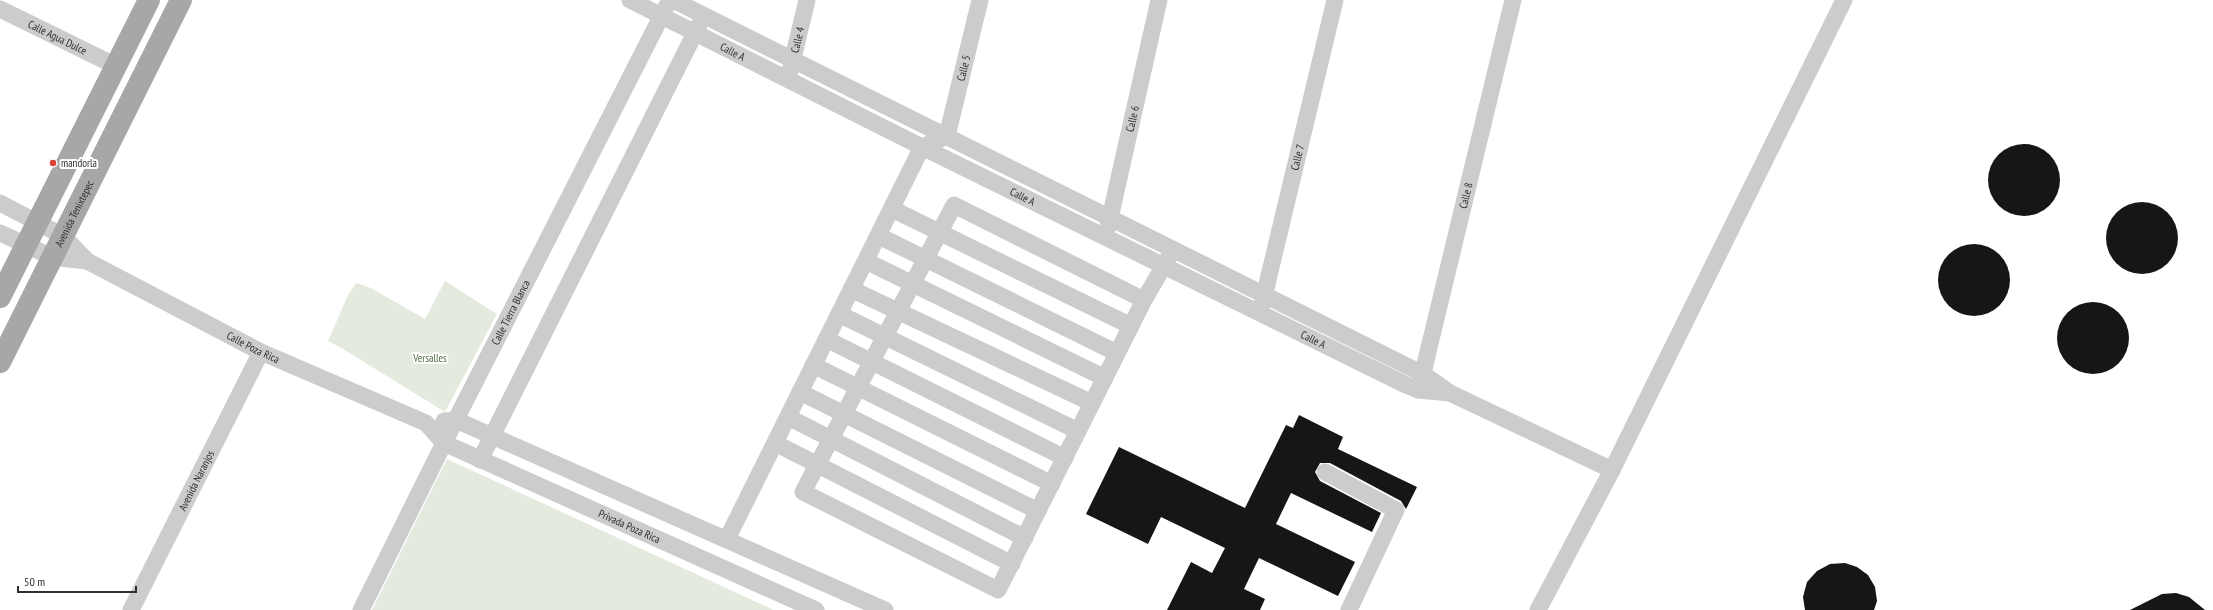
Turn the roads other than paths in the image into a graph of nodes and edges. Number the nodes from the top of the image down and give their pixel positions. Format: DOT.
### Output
graph roads {
  1 [pos="149,0"];
  2 [pos="181,0"];
  3 [pos="672,0"];
  4 [pos="807,0"];
  5 [pos="980,0"];
  6 [pos="1159,0"];
  7 [pos="1335,0"];
  8 [pos="1513,0"];
  9 [pos="1844,0"];
  10 [pos="632,1"];
  11 [pos="0,9"];
  12 [pos="704,15"];
  13 [pos="661,16"];
  14 [pos="695,33"];
  15 [pos="793,60"];
  16 [pos="116,66"];
  17 [pos="788,79"];
  18 [pos="948,136"];
  19 [pos="922,147"];
  20 [pos="0,204"];
  21 [pos="892,209"];
  22 [pos="1110,218"];
  23 [pos="38,222"];
  24 [pos="0,233"];
  25 [pos="941,233"];
  26 [pos="63,236"];
  27 [pos="879,236"];
  28 [pos="1106,237"];
  29 [pos="26,245"];
  30 [pos="1173,250"];
  31 [pos="52,257"];
  32 [pos="926,260"];
  33 [pos="87,261"];
  34 [pos="866,261"];
  35 [pos="1164,266"];
  36 [pos="913,284"];
  37 [pos="851,289"];
  38 [pos="1265,296"];
  39 [pos="0,297"];
  40 [pos="1144,300"];
  41 [pos="898,311"];
  42 [pos="839,314"];
  43 [pos="1260,314"];
  44 [pos="1132,326"];
  45 [pos="886,336"];
  46 [pos="826,339"];
  47 [pos="261,352"];
  48 [pos="1117,354"];
  49 [pos="0,362"];
  50 [pos="871,362"];
  51 [pos="813,365"];
  52 [pos="1423,374"];
  53 [pos="1105,378"];
  54 [pos="858,388"];
  55 [pos="1418,390"];
  56 [pos="800,392"];
  57 [pos="1450,393"];
  58 [pos="1092,403"];
  59 [pos="844,416"];
  60 [pos="788,417"];
  61 [pos="456,420"];
  62 [pos="426,423"];
  63 [pos="1078,431"];
  64 [pos="491,437"];
  65 [pos="830,440"];
  66 [pos="444,443"];
  67 [pos="775,443"];
  68 [pos="1065,458"];
  69 [pos="480,460"];
  70 [pos="817,466"];
  71 [pos="1612,470"];
  72 [pos="1325,472"];
  73 [pos="1052,484"];
  74 [pos="1038,511"];
  75 [pos="1025,538"];
  76 [pos="727,539"];
  77 [pos="1012,564"];
  78 [pos="131,610"];
  79 [pos="361,610"];
  80 [pos="816,610"];
  81 [pos="885,610"];
  82 [pos="1350,610"];
  83 [pos="1538,610"];
  1 -- 16 [label="main road"];
  2 -- 26 [label="main road, Avenida Tenixtepec"];
  3 -- 12 [label="street, Calle A"];
  3 -- 13 [label="street, Calle Tierra Blanca"];
  4 -- 15 [label="street, Calle 4"];
  5 -- 18 [label="street, Calle 5"];
  6 -- 22 [label="street, Calle 6"];
  7 -- 38 [label="street, Calle 7"];
  8 -- 52 [label="street, Calle 8"];
  9 -- 71 [label="street"];
  10 -- 13 [label="street, Calle A"];
  11 -- 16 [label="street, Calle Agua Dulce"];
  12 -- 14 [label="street"];
  12 -- 15 [label="street, Calle A"];
  13 -- 14 [label="street, Calle A"];
  13 -- 61 [label="street, Calle Tierra Blanca"];
  14 -- 17 [label="street, Calle A"];
  14 -- 64 [label="street"];
  15 -- 17 [label="street, Calle 4"];
  15 -- 18 [label="street, Calle A"];
  16 -- 23 [label="main road"];
  17 -- 19 [label="street, Calle A"];
  18 -- 19 [label="street"];
  18 -- 22 [label="street, Calle A"];
  19 -- 21 [label="street"];
  19 -- 28 [label="street, Calle A"];
  20 -- 23 [label="street, Calle Poza Rica"];
  21 -- 25 [label="street"];
  21 -- 27 [label="street"];
  22 -- 28 [label="street, Calle 6"];
  22 -- 30 [label="street, Calle A"];
  23 -- 26 [label="street, Calle Poza Rica"];
  23 -- 29 [label="main road"];
  24 -- 29 [label="street, Calle Poza Rica"];
  25 -- 32 [label="street"];
  25 -- 40 [label="street"];
  25 -- 44 [label="street"];
  26 -- 31 [label="main road, Avenida Tenixtepec"];
  26 -- 33 [label="street, Calle Poza Rica"];
  27 -- 32 [label="street"];
  27 -- 34 [label="street"];
  28 -- 35 [label="street, Calle A"];
  29 -- 31 [label="street, Calle Poza Rica"];
  29 -- 39 [label="main road"];
  30 -- 35 [label="street"];
  30 -- 38 [label="street, Calle A"];
  31 -- 33 [label="street, Calle Poza Rica"];
  31 -- 49 [label="main road, Avenida Tenixtepec"];
  32 -- 36 [label="street"];
  32 -- 48 [label="street"];
  33 -- 47 [label="street, Calle Poza Rica"];
  34 -- 36 [label="street"];
  34 -- 37 [label="street"];
  35 -- 40 [label="street"];
  35 -- 43 [label="street, Calle A"];
  36 -- 41 [label="street"];
  36 -- 53 [label="street"];
  37 -- 41 [label="street"];
  37 -- 42 [label="street"];
  38 -- 43 [label="street, Calle 7"];
  38 -- 52 [label="street, Calle A"];
  40 -- 44 [label="street"];
  41 -- 45 [label="street"];
  41 -- 58 [label="street"];
  42 -- 45 [label="street"];
  42 -- 46 [label="street"];
  43 -- 55 [label="street, Calle A"];
  44 -- 48 [label="street"];
  45 -- 50 [label="street"];
  45 -- 63 [label="street"];
  46 -- 50 [label="street"];
  46 -- 51 [label="street"];
  47 -- 62 [label="street, Calle Poza Rica"];
  47 -- 78 [label="street, Avenida Naranjos"];
  48 -- 53 [label="street"];
  50 -- 54 [label="street"];
  50 -- 68 [label="street"];
  51 -- 54 [label="street"];
  51 -- 56 [label="street"];
  52 -- 55 [label="street, Calle 8"];
  52 -- 57 [label="street, Calle A"];
  53 -- 58 [label="street"];
  54 -- 59 [label="street"];
  54 -- 73 [label="street"];
  55 -- 57 [label="street"];
  56 -- 59 [label="street"];
  56 -- 60 [label="street"];
  57 -- 71 [label="street"];
  58 -- 63 [label="street"];
  59 -- 65 [label="street"];
  59 -- 74 [label="street"];
  60 -- 65 [label="street"];
  60 -- 67 [label="street"];
  61 -- 62 [label="street, Calle Poza Rica"];
  61 -- 64 [label="street"];
  61 -- 66 [label="street, Calle Tierra Blanca"];
  62 -- 66 [label="street, Calle Poza Rica"];
  63 -- 68 [label="street"];
  64 -- 69 [label="street"];
  64 -- 76 [label="street"];
  65 -- 70 [label="street"];
  65 -- 75 [label="street"];
  66 -- 69 [label="street, Privada Poza Rica"];
  66 -- 79 [label="street, Calle Tierra Blanca"];
  67 -- 70 [label="street"];
  67 -- 76 [label="street"];
  68 -- 73 [label="street"];
  69 -- 80 [label="street, Privada Poza Rica"];
  70 -- 77 [label="street"];
  70 -- 77 [label="street"];
  71 -- 83 [label="street"];
  72 -- 82 [label="street"];
  73 -- 74 [label="street"];
  74 -- 75 [label="street"];
  75 -- 77 [label="street"];
  76 -- 81 [label="street"];
}
